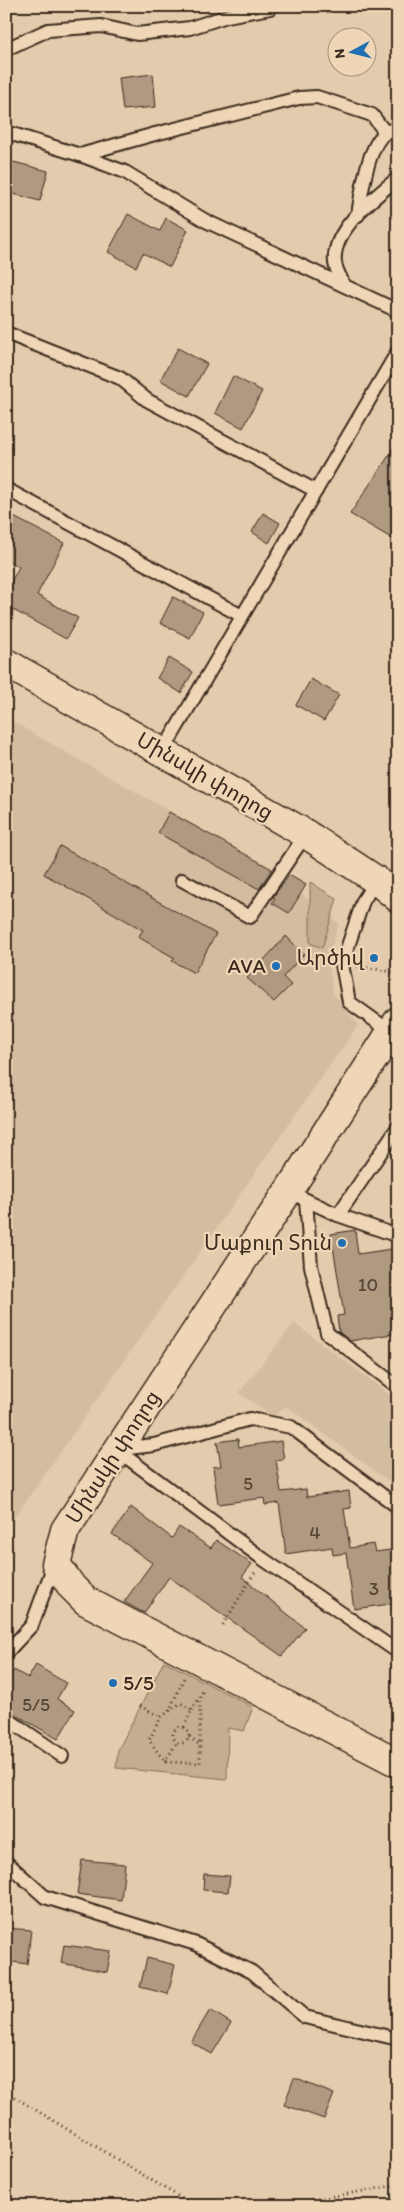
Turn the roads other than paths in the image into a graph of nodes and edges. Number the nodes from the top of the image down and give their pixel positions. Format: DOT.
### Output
graph roads {
  1 [pos="271,6"];
  2 [pos="6,49"];
  3 [pos="392,130"];
  4 [pos="6,132"];
  5 [pos="80,155"];
  6 [pos="398,178"];
  7 [pos="358,215"];
  8 [pos="344,285"];
  9 [pos="398,311"];
  10 [pos="6,333"];
  11 [pos="398,351"];
  12 [pos="6,489"];
  13 [pos="316,491"];
  14 [pos="242,616"];
  15 [pos="6,663"];
  16 [pos="163,751"];
  17 [pos="306,834"];
  18 [pos="182,880"];
  19 [pos="376,880"];
  20 [pos="398,898"];
  21 [pos="394,1026"];
  22 [pos="398,1127"];
  23 [pos="298,1195"];
  24 [pos="338,1215"];
  25 [pos="398,1236"];
  26 [pos="398,1387"];
  27 [pos="117,1450"];
  28 [pos="398,1507"];
  29 [pos="57,1558"];
  30 [pos="8,1650"];
  31 [pos="398,1652"];
  32 [pos="6,1718"];
  33 [pos="62,1756"];
  34 [pos="398,1763"];
  35 [pos="6,1862"];
  36 [pos="398,2039"];
  1 -- 2 [label="lane"];
  3 -- 5 [label="lane"];
  3 -- 7 [label="lane"];
  4 -- 5 [label="lane"];
  5 -- 8 [label="lane"];
  6 -- 7 [label="lane"];
  7 -- 8 [label="lane"];
  8 -- 9 [label="lane"];
  10 -- 13 [label="lane"];
  11 -- 13 [label="lane"];
  12 -- 14 [label="lane"];
  13 -- 14 [label="lane"];
  14 -- 16 [label="lane"];
  15 -- 16 [label="main road, Մինսկի փողոց"];
  16 -- 17 [label="main road, Մինսկի փողոց"];
  17 -- 18 [label="lane"];
  17 -- 19 [label="main road, Մինսկի փողոց"];
  19 -- 20 [label="main road, Մինսկի փողոց"];
  19 -- 21 [label="lane"];
  21 -- 23 [label="main road, Մինսկի փողոց"];
  22 -- 24 [label="lane"];
  23 -- 24 [label="lane"];
  23 -- 26 [label="lane"];
  23 -- 27 [label="main road, Մինսկի փողոց"];
  24 -- 25 [label="lane"];
  27 -- 28 [label="lane"];
  27 -- 29 [label="main road, Մինսկի փողոց"];
  27 -- 31 [label="lane"];
  29 -- 30 [label="lane"];
  29 -- 34 [label="main road"];
  32 -- 33 [label="lane"];
  35 -- 36 [label="lane"];
}
